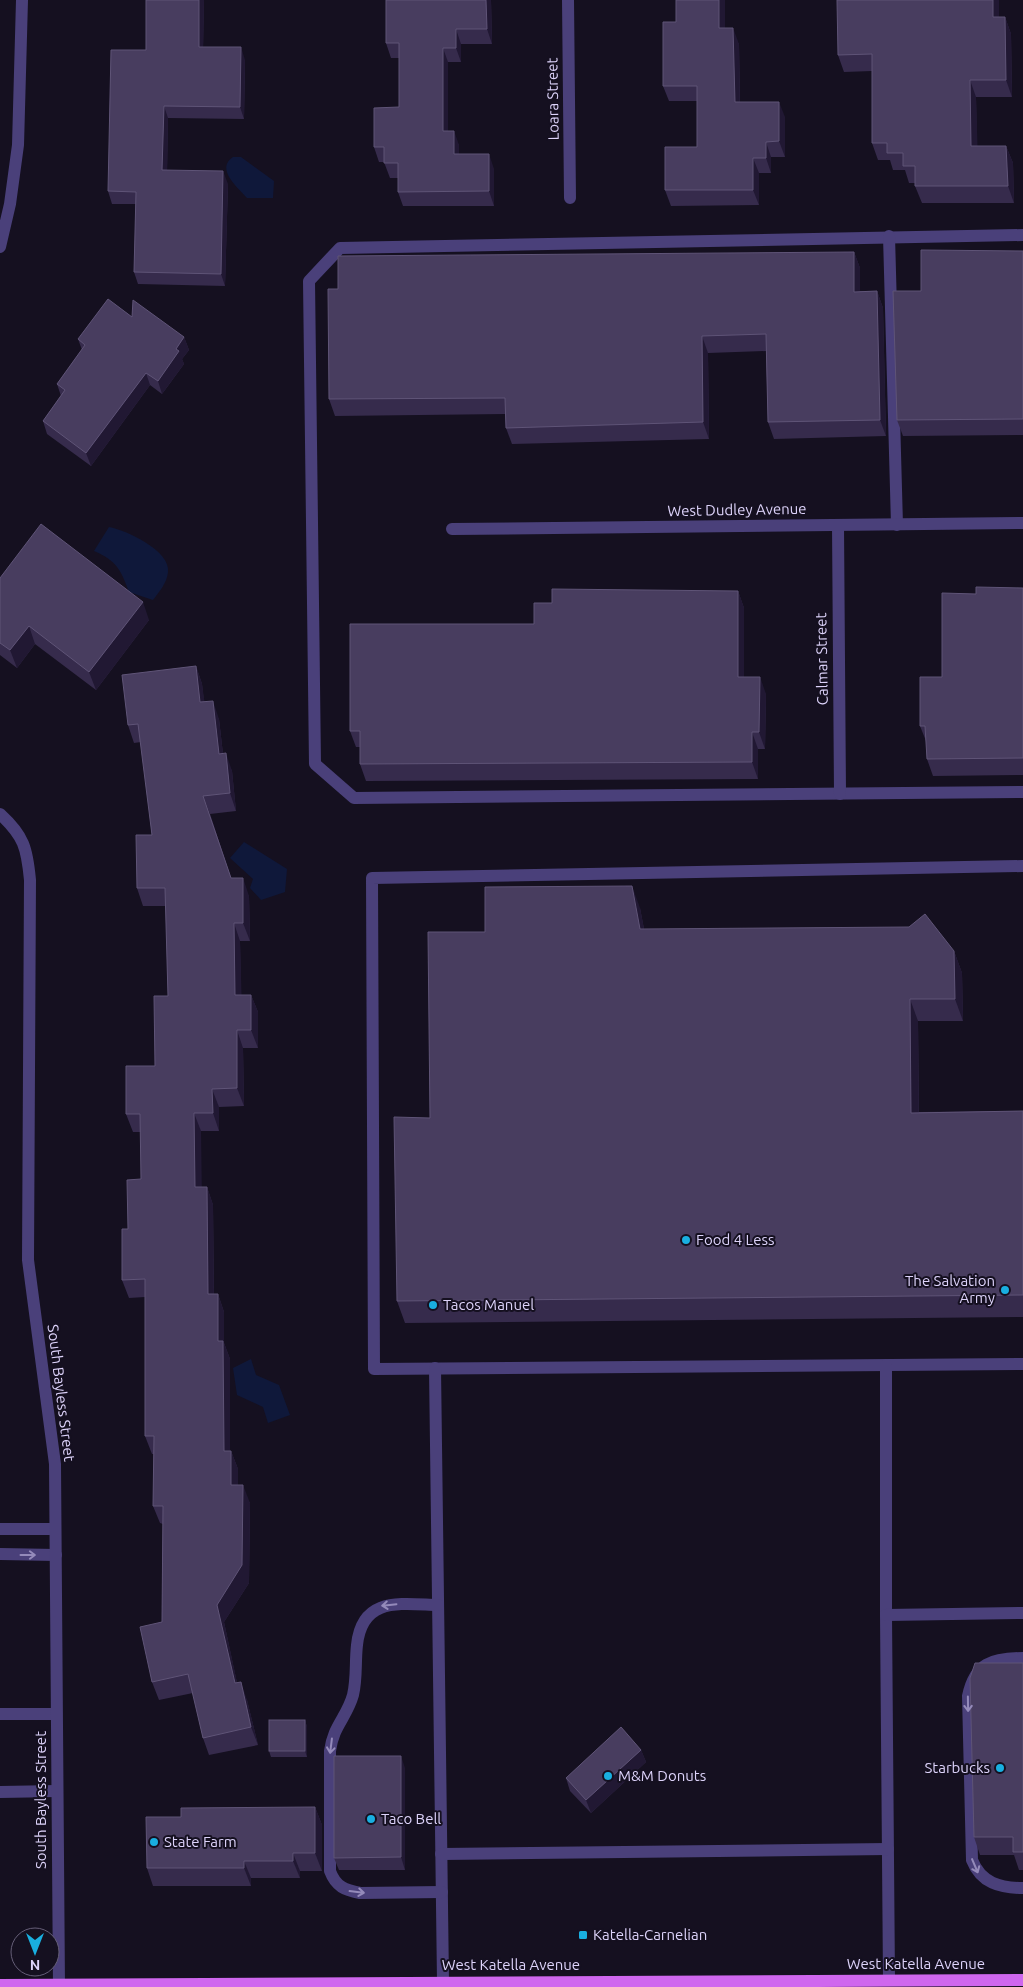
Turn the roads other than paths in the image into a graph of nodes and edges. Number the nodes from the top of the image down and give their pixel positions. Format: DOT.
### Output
graph roads {
  1 [pos="22,0"];
  2 [pos="568,0"];
  3 [pos="570,198"];
  4 [pos="1023,235"];
  5 [pos="889,236"];
  6 [pos="0,247"];
  7 [pos="1023,523"];
  8 [pos="838,525"];
  9 [pos="897,525"];
  10 [pos="452,529"];
  11 [pos="1023,792"];
  12 [pos="840,794"];
  13 [pos="0,814"];
  14 [pos="1023,866"];
  15 [pos="1023,1364"];
  16 [pos="886,1365"];
  17 [pos="435,1368"];
  18 [pos="0,1529"];
  19 [pos="55,1530"];
  20 [pos="0,1554"];
  21 [pos="56,1555"];
  22 [pos="438,1605"];
  23 [pos="1023,1613"];
  24 [pos="886,1614"];
  25 [pos="1023,1658"];
  26 [pos="0,1714"];
  27 [pos="56,1714"];
  28 [pos="57,1791"];
  29 [pos="0,1792"];
  30 [pos="888,1849"];
  31 [pos="441,1854"];
  32 [pos="1023,1888"];
  33 [pos="442,1892"];
  34 [pos="889,1980"];
  35 [pos="1023,1980"];
  36 [pos="443,1982"];
  37 [pos="0,1985"];
  38 [pos="59,1986"];
  1 -- 6 [label="street"];
  2 -- 3 [label="street, Loara Street"];
  4 -- 5 [label="street"];
  5 -- 9 [label="street"];
  5 -- 12 [label="street"];
  7 -- 9 [label="street, West Dudley Avenue"];
  8 -- 9 [label="street, West Dudley Avenue"];
  8 -- 10 [label="street, West Dudley Avenue"];
  8 -- 12 [label="street, Calmar Street"];
  11 -- 12 [label="street"];
  13 -- 19 [label="street, South Bayless Street"];
  14 -- 17 [label="street"];
  15 -- 16 [label="street"];
  16 -- 17 [label="street"];
  16 -- 24 [label="street"];
  17 -- 22 [label="street"];
  18 -- 19 [label="street"];
  19 -- 21 [label="street, South Bayless Street"];
  20 -- 21 [label="street, one-way"];
  21 -- 27 [label="street, South Bayless Street"];
  22 -- 31 [label="street"];
  22 -- 33 [label="street, one-way"];
  23 -- 24 [label="street"];
  24 -- 30 [label="street"];
  25 -- 32 [label="street, one-way"];
  26 -- 27 [label="street"];
  27 -- 28 [label="street, South Bayless Street"];
  28 -- 29 [label="street"];
  28 -- 38 [label="street, South Bayless Street"];
  30 -- 31 [label="street"];
  30 -- 34 [label="street"];
  31 -- 33 [label="street"];
  33 -- 36 [label="street"];
  34 -- 35 [label="main road, West Katella Avenue"];
  34 -- 36 [label="main road, West Katella Avenue"];
  36 -- 38 [label="main road, West Katella Avenue"];
  37 -- 38 [label="main road, West Katella Avenue"];
}
